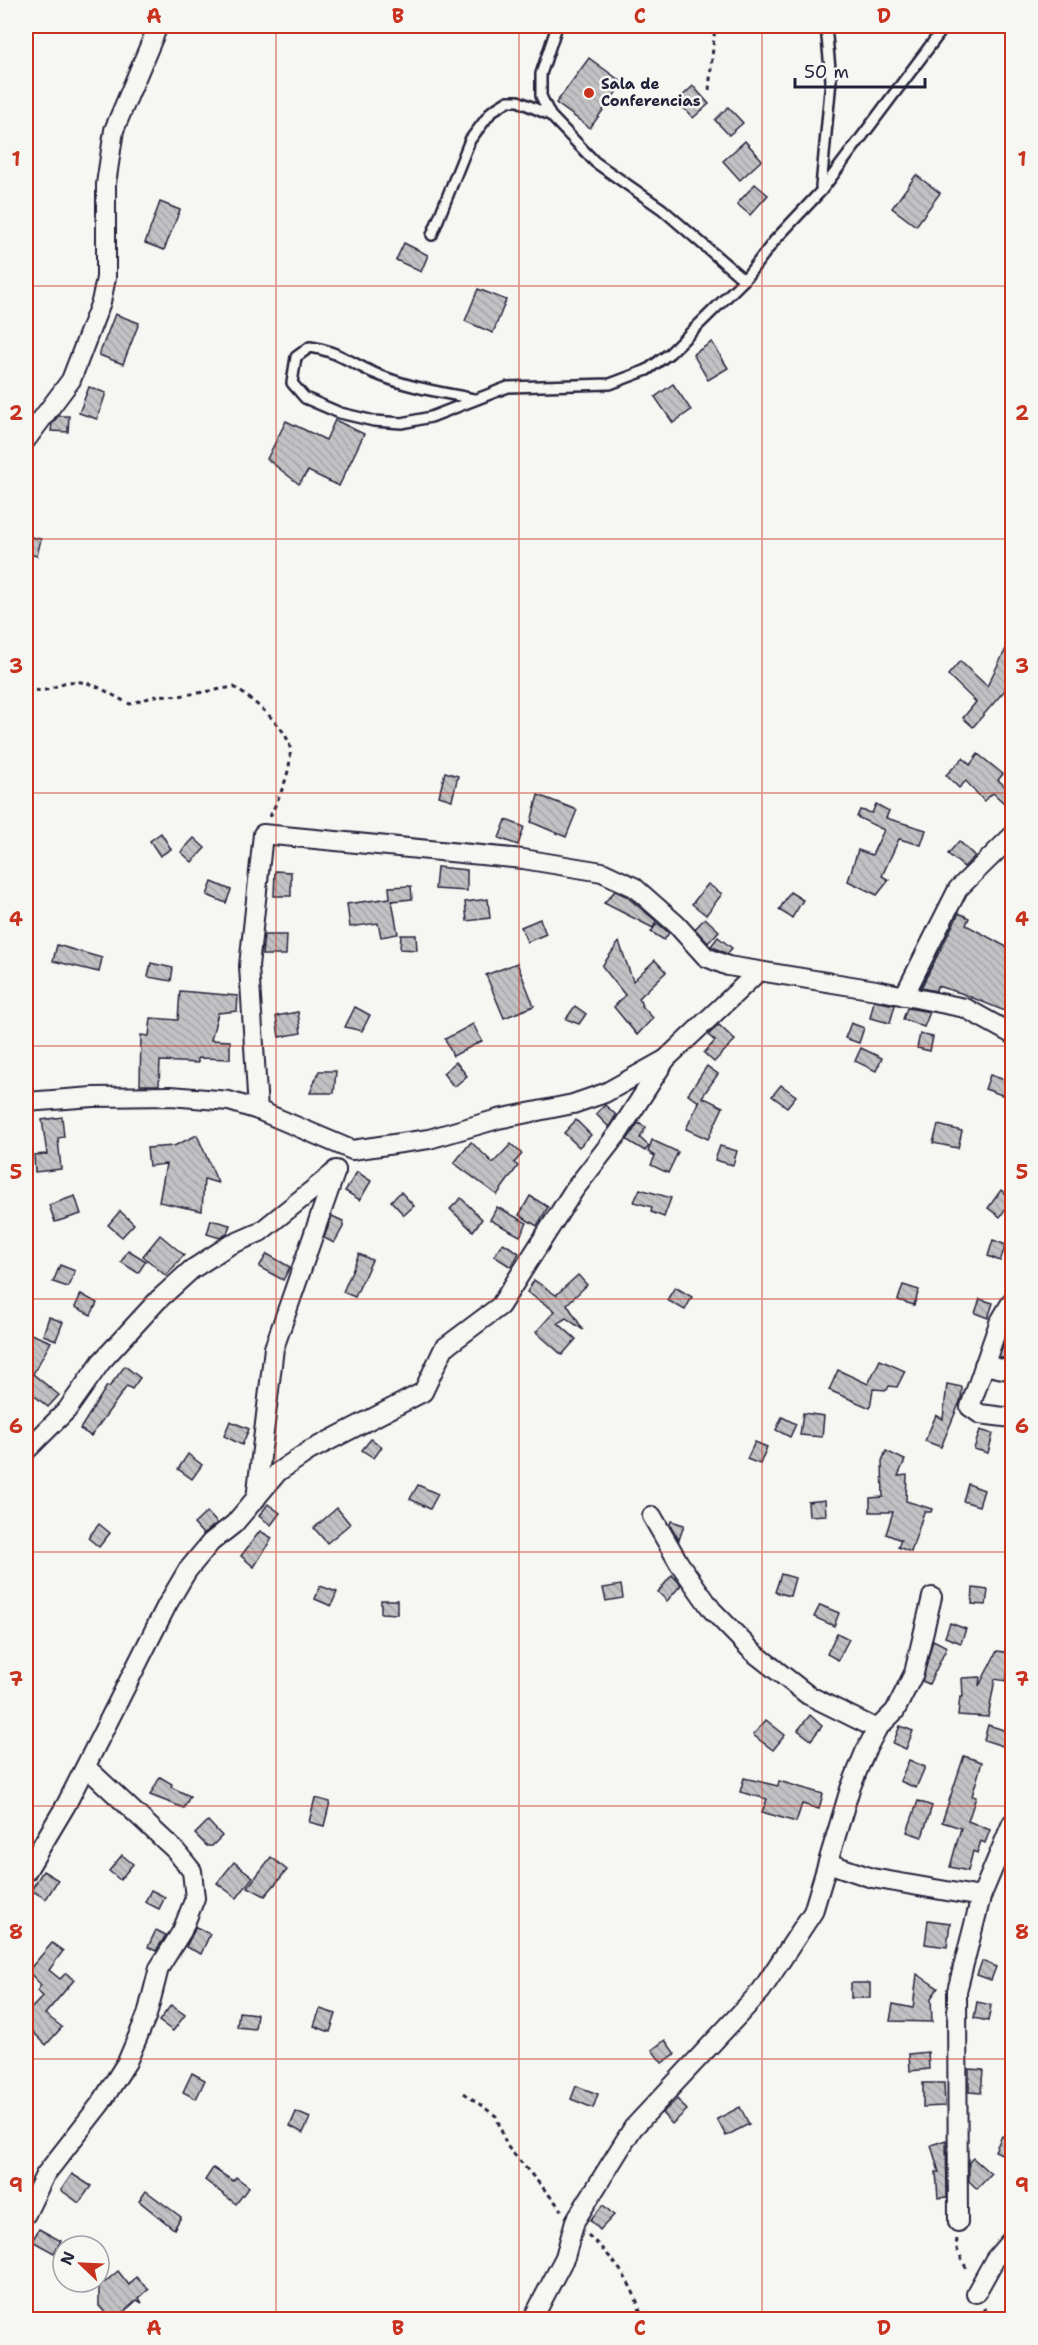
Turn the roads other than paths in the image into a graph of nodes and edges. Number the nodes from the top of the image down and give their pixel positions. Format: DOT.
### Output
graph roads {
  1 [pos="158,26"];
  2 [pos="557,26"];
  3 [pos="826,26"];
  4 [pos="945,26"];
  5 [pos="550,115"];
  6 [pos="821,190"];
  7 [pos="432,235"];
  8 [pos="744,280"];
  9 [pos="474,399"];
  10 [pos="26,440"];
  11 [pos="1012,836"];
  12 [pos="758,972"];
  13 [pos="904,996"];
  14 [pos="1012,1034"];
  15 [pos="666,1059"];
  16 [pos="26,1102"];
  17 [pos="258,1110"];
  18 [pos="352,1150"];
  19 [pos="336,1171"];
  20 [pos="1012,1301"];
  21 [pos="984,1365"];
  22 [pos="1012,1371"];
  23 [pos="1012,1418"];
  24 [pos="26,1451"];
  25 [pos="256,1499"];
  26 [pos="652,1516"];
  27 [pos="932,1597"];
  28 [pos="877,1729"];
  29 [pos="86,1767"];
  30 [pos="1012,1823"];
  31 [pos="828,1863"];
  32 [pos="26,1872"];
  33 [pos="981,1898"];
  34 [pos="26,2214"];
  35 [pos="958,2222"];
  36 [pos="1012,2239"];
  37 [pos="976,2293"];
  38 [pos="532,2319"];
  1 -- 10 [label="street"];
  2 -- 5 [label="lane"];
  3 -- 6 [label="lane"];
  4 -- 6 [label="lane"];
  5 -- 7 [label="lane"];
  5 -- 8 [label="lane"];
  6 -- 8 [label="lane"];
  8 -- 9 [label="lane"];
  9 -- 9 [label="lane"];
  11 -- 13 [label="street"];
  12 -- 13 [label="street"];
  12 -- 15 [label="street"];
  12 -- 17 [label="street"];
  13 -- 14 [label="street"];
  15 -- 18 [label="street"];
  15 -- 25 [label="street"];
  16 -- 17 [label="street"];
  17 -- 18 [label="street"];
  18 -- 19 [label="street"];
  19 -- 24 [label="street"];
  19 -- 25 [label="street"];
  20 -- 21 [label="street"];
  21 -- 22 [label="street"];
  21 -- 23 [label="street"];
  25 -- 29 [label="street"];
  26 -- 28 [label="street"];
  27 -- 28 [label="street"];
  28 -- 31 [label="street"];
  29 -- 32 [label="street"];
  29 -- 34 [label="street"];
  30 -- 33 [label="street"];
  31 -- 33 [label="street"];
  31 -- 38 [label="street"];
  33 -- 35 [label="street"];
  36 -- 37 [label="street"];
}
